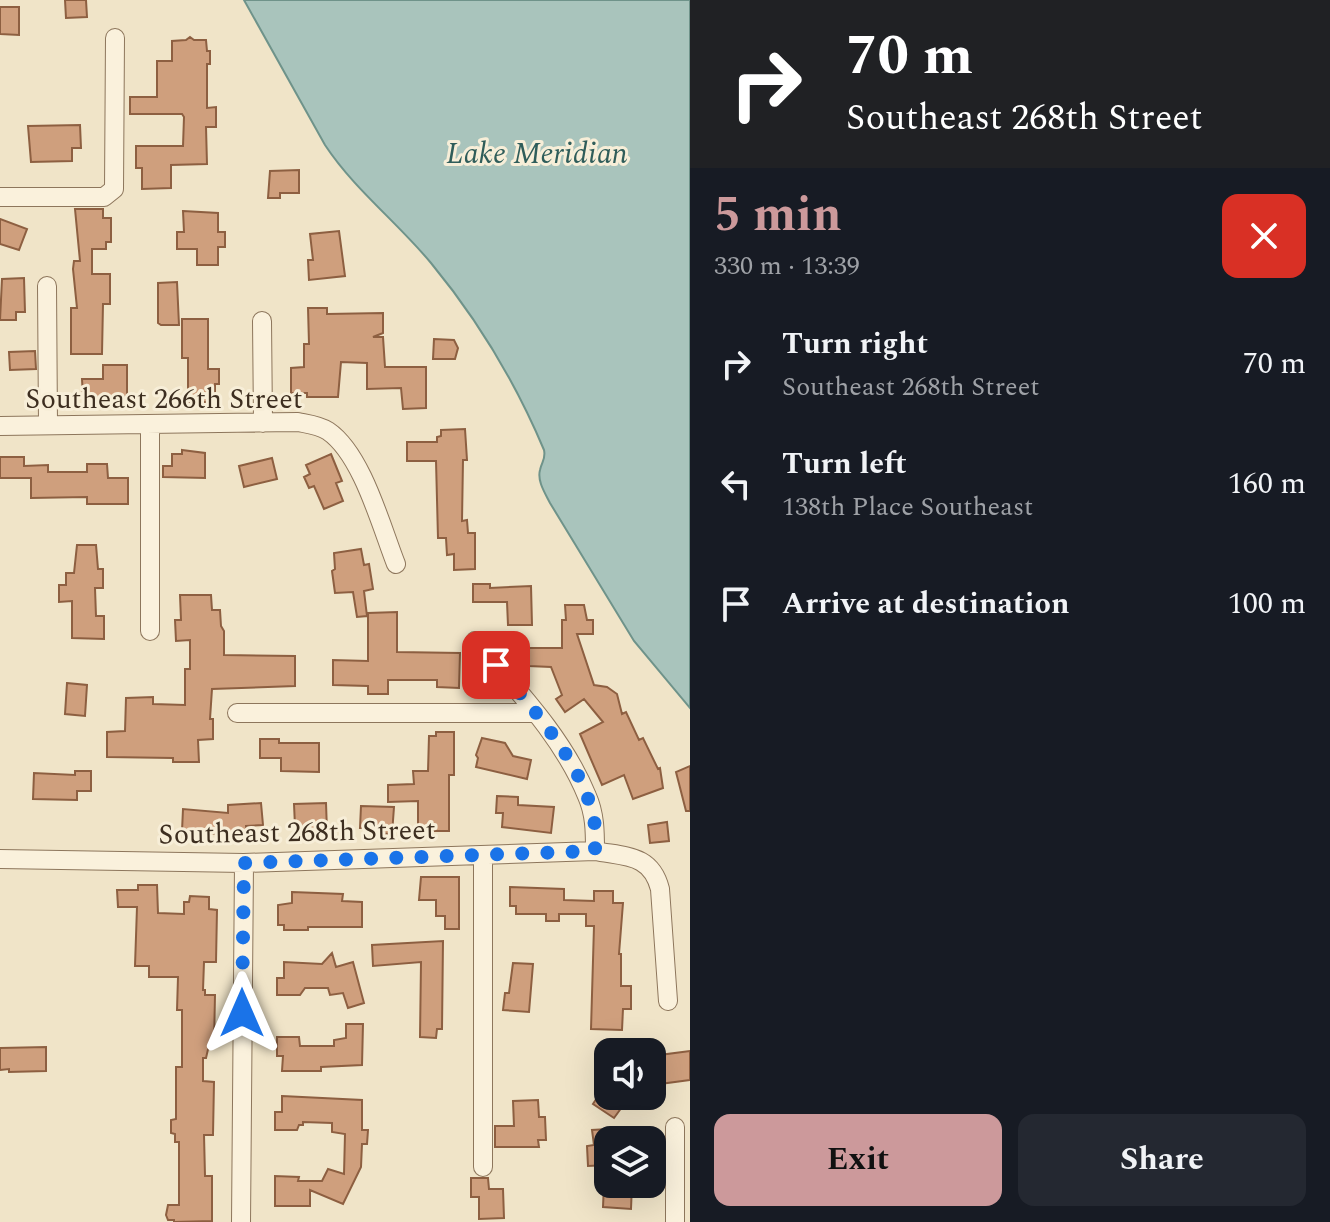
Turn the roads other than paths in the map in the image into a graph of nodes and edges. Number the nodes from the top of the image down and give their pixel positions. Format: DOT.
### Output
graph roads {
  1 [pos="115,38"];
  2 [pos="0,197"];
  3 [pos="47,286"];
  4 [pos="262,321"];
  5 [pos="263,423"];
  6 [pos="150,424"];
  7 [pos="48,425"];
  8 [pos="0,426"];
  9 [pos="396,564"];
  10 [pos="150,631"];
  11 [pos="475,641"];
  12 [pos="237,713"];
  13 [pos="536,713"];
  14 [pos="595,851"];
  15 [pos="483,856"];
  16 [pos="0,859"];
  17 [pos="244,863"];
  18 [pos="668,1001"];
  19 [pos="675,1127"];
  20 [pos="483,1167"];
  21 [pos="241,1222"];
  22 [pos="675,1222"];
  1 -- 2 [label="street"];
  3 -- 7 [label="street"];
  4 -- 5 [label="street"];
  5 -- 6 [label="street, Southeast 266th Street"];
  5 -- 9 [label="street, Southeast 266th Street"];
  6 -- 7 [label="street, Southeast 266th Street"];
  6 -- 10 [label="street"];
  7 -- 8 [label="street, Southeast 266th Street"];
  11 -- 13 [label="street"];
  12 -- 13 [label="street"];
  13 -- 14 [label="street"];
  14 -- 15 [label="street, Southeast 268th Street"];
  14 -- 18 [label="street, Southeast 268th Street"];
  15 -- 17 [label="street, Southeast 268th Street"];
  15 -- 20 [label="street"];
  16 -- 17 [label="street, Southeast 268th Street"];
  17 -- 21 [label="street"];
  19 -- 22 [label="street"];
}
